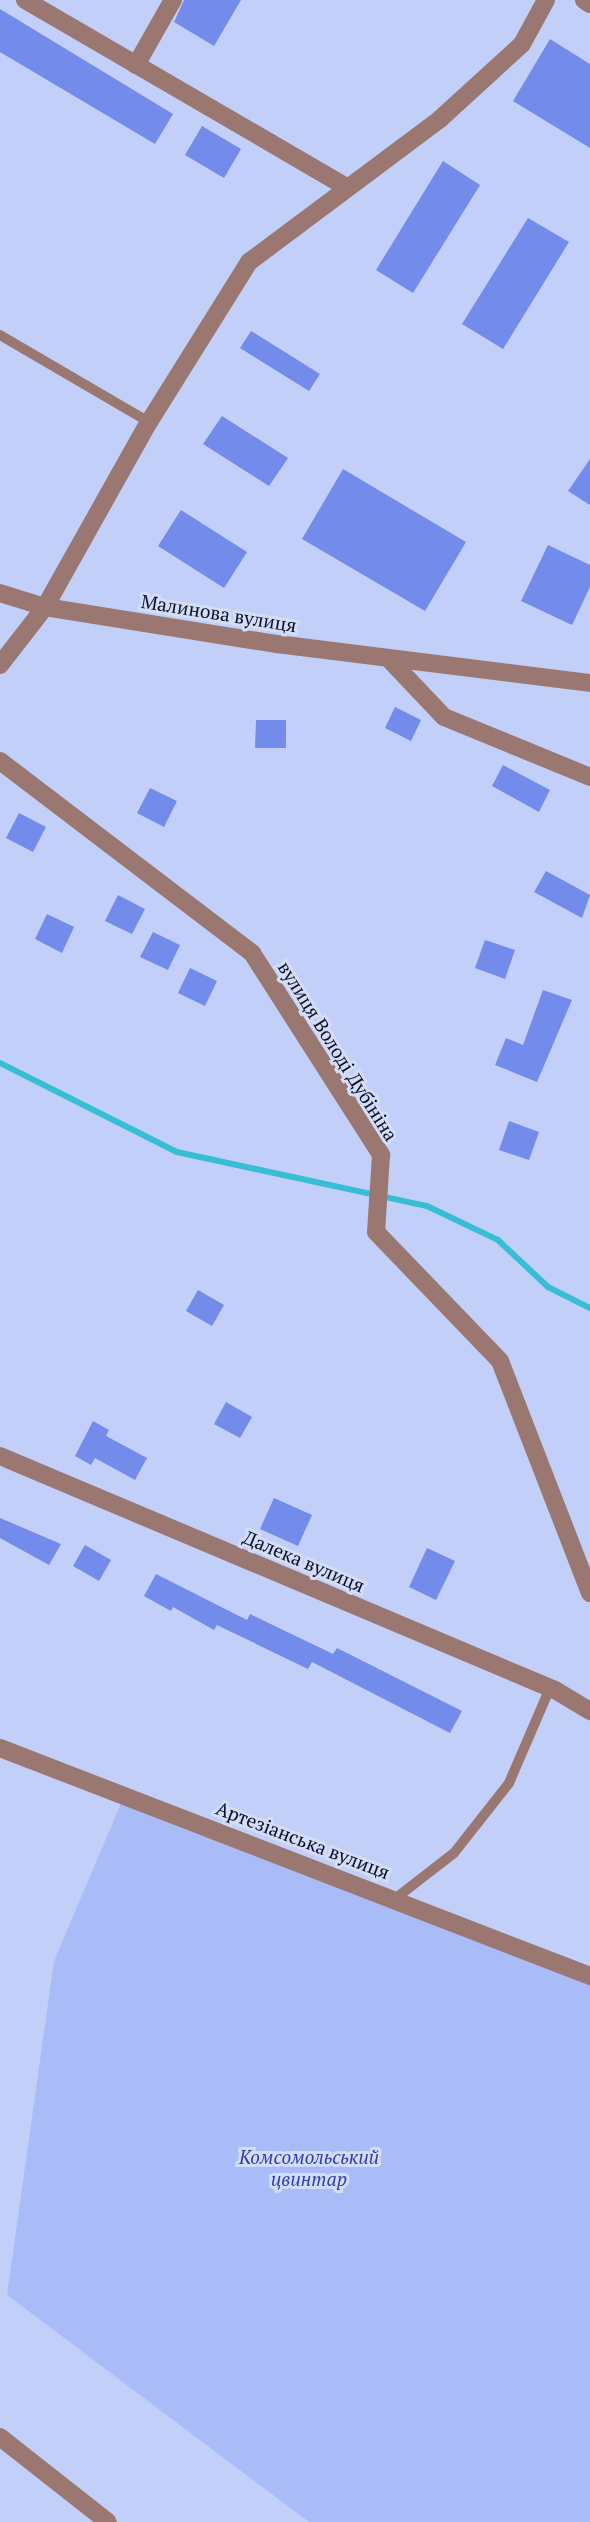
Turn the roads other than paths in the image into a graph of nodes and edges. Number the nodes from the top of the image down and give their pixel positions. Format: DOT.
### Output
graph roads {
  1 [pos="26,0"];
  2 [pos="173,0"];
  3 [pos="546,0"];
  4 [pos="584,0"];
  5 [pos="590,4"];
  6 [pos="136,65"];
  7 [pos="344,186"];
  8 [pos="0,335"];
  9 [pos="149,422"];
  10 [pos="0,593"];
  11 [pos="45,607"];
  12 [pos="388,658"];
  13 [pos="0,665"];
  14 [pos="590,683"];
  15 [pos="0,761"];
  16 [pos="590,777"];
  17 [pos="0,1456"];
  18 [pos="590,1592"];
  19 [pos="551,1688"];
  20 [pos="590,1711"];
  21 [pos="0,1748"];
  22 [pos="396,1898"];
  23 [pos="590,1976"];
  24 [pos="0,2437"];
  25 [pos="108,2522"];
  1 -- 6 [label="street"];
  2 -- 6 [label="street"];
  3 -- 7 [label="street"];
  4 -- 5 [label="street"];
  6 -- 7 [label="street"];
  7 -- 9 [label="street"];
  8 -- 9 [label="lane"];
  9 -- 11 [label="street"];
  10 -- 11 [label="street"];
  11 -- 12 [label="street, Малинова вулиця"];
  11 -- 13 [label="street"];
  12 -- 14 [label="street, Малинова вулиця"];
  12 -- 16 [label="street"];
  15 -- 18 [label="street, вулиця Володі Дубініна"];
  17 -- 19 [label="street, Далека вулиця"];
  19 -- 20 [label="street, Далека вулиця"];
  19 -- 22 [label="lane"];
  21 -- 22 [label="street, Артезіанська вулиця"];
  22 -- 23 [label="street, Артезіанська вулиця"];
  24 -- 25 [label="street"];
}
